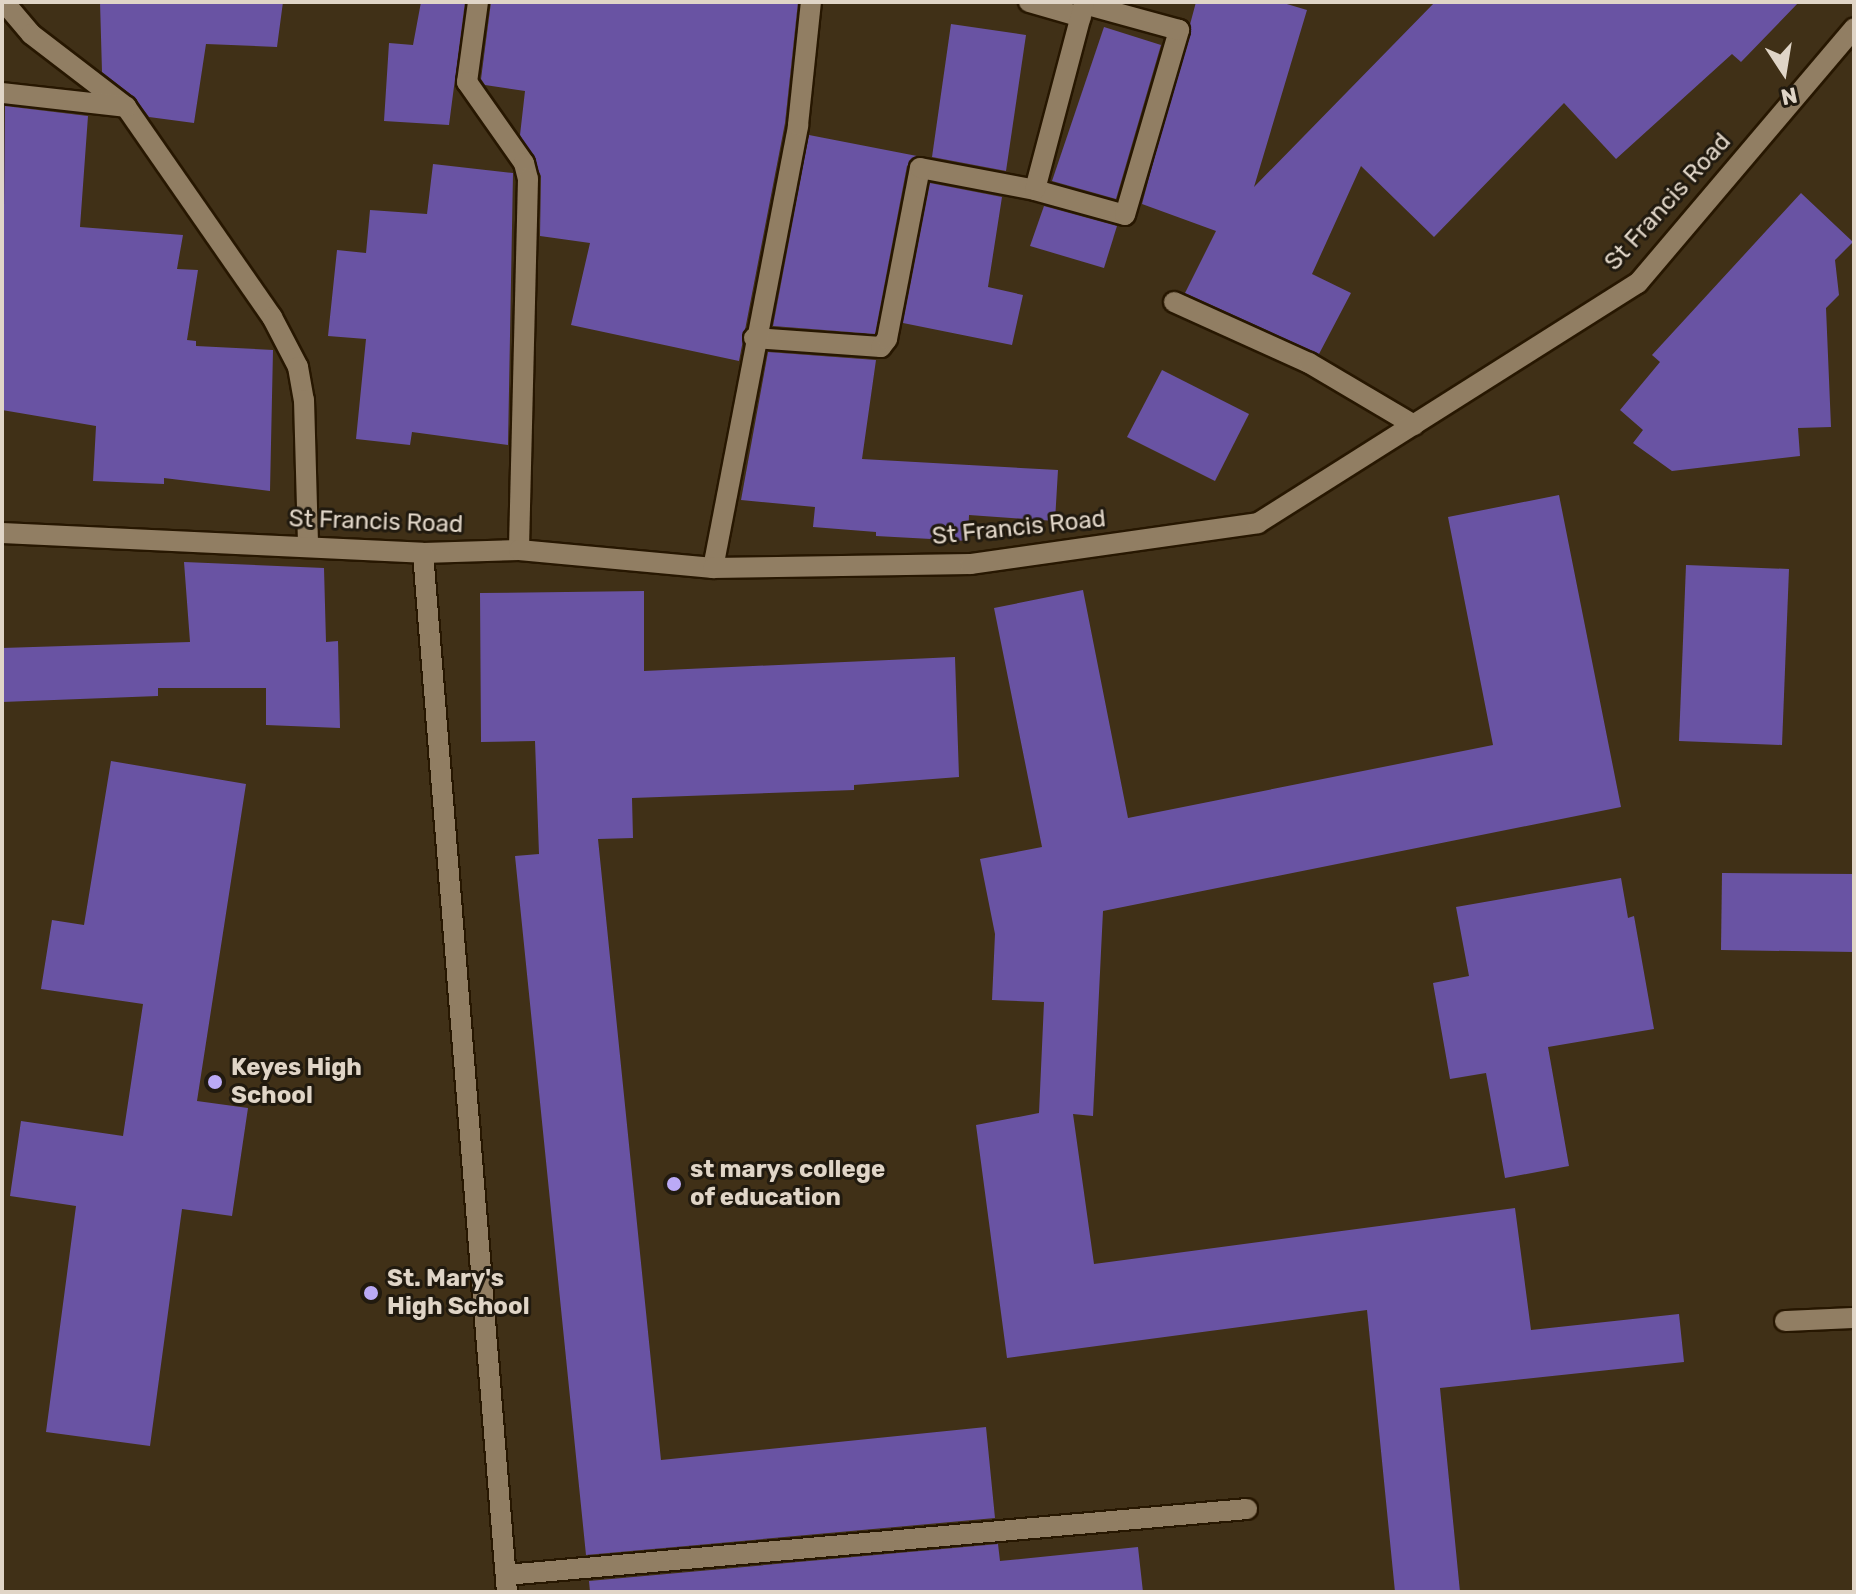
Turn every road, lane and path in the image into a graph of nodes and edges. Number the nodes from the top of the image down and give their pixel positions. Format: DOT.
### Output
graph roads {
  1 [pos="4,2"];
  2 [pos="478,2"];
  3 [pos="811,2"];
  4 [pos="1029,2"];
  5 [pos="1081,17"];
  6 [pos="1854,28"];
  7 [pos="2,93"];
  8 [pos="126,107"];
  9 [pos="1035,190"];
  10 [pos="1174,302"];
  11 [pos="754,338"];
  12 [pos="1414,425"];
  13 [pos="2,533"];
  14 [pos="308,545"];
  15 [pos="519,550"];
  16 [pos="423,553"];
  17 [pos="713,568"];
  18 [pos="1854,1318"];
  19 [pos="1785,1321"];
  20 [pos="1247,1509"];
  21 [pos="507,1583"];
  1 -- 8 [label="street"];
  2 -- 15 [label="street"];
  3 -- 11 [label="street"];
  4 -- 5 [label="street"];
  5 -- 9 [label="street"];
  5 -- 9 [label="street"];
  6 -- 12 [label="street, St Francis Road"];
  7 -- 8 [label="street"];
  8 -- 14 [label="street"];
  9 -- 11 [label="street"];
  10 -- 12 [label="street"];
  11 -- 17 [label="street"];
  12 -- 17 [label="street, St Francis Road"];
  13 -- 14 [label="street, St Francis Road"];
  14 -- 16 [label="street, St Francis Road"];
  15 -- 16 [label="street, St Francis Road"];
  15 -- 17 [label="street, St Francis Road"];
  16 -- 21 [label="street"];
  18 -- 19 [label="street"];
  20 -- 21 [label="street"];
}
